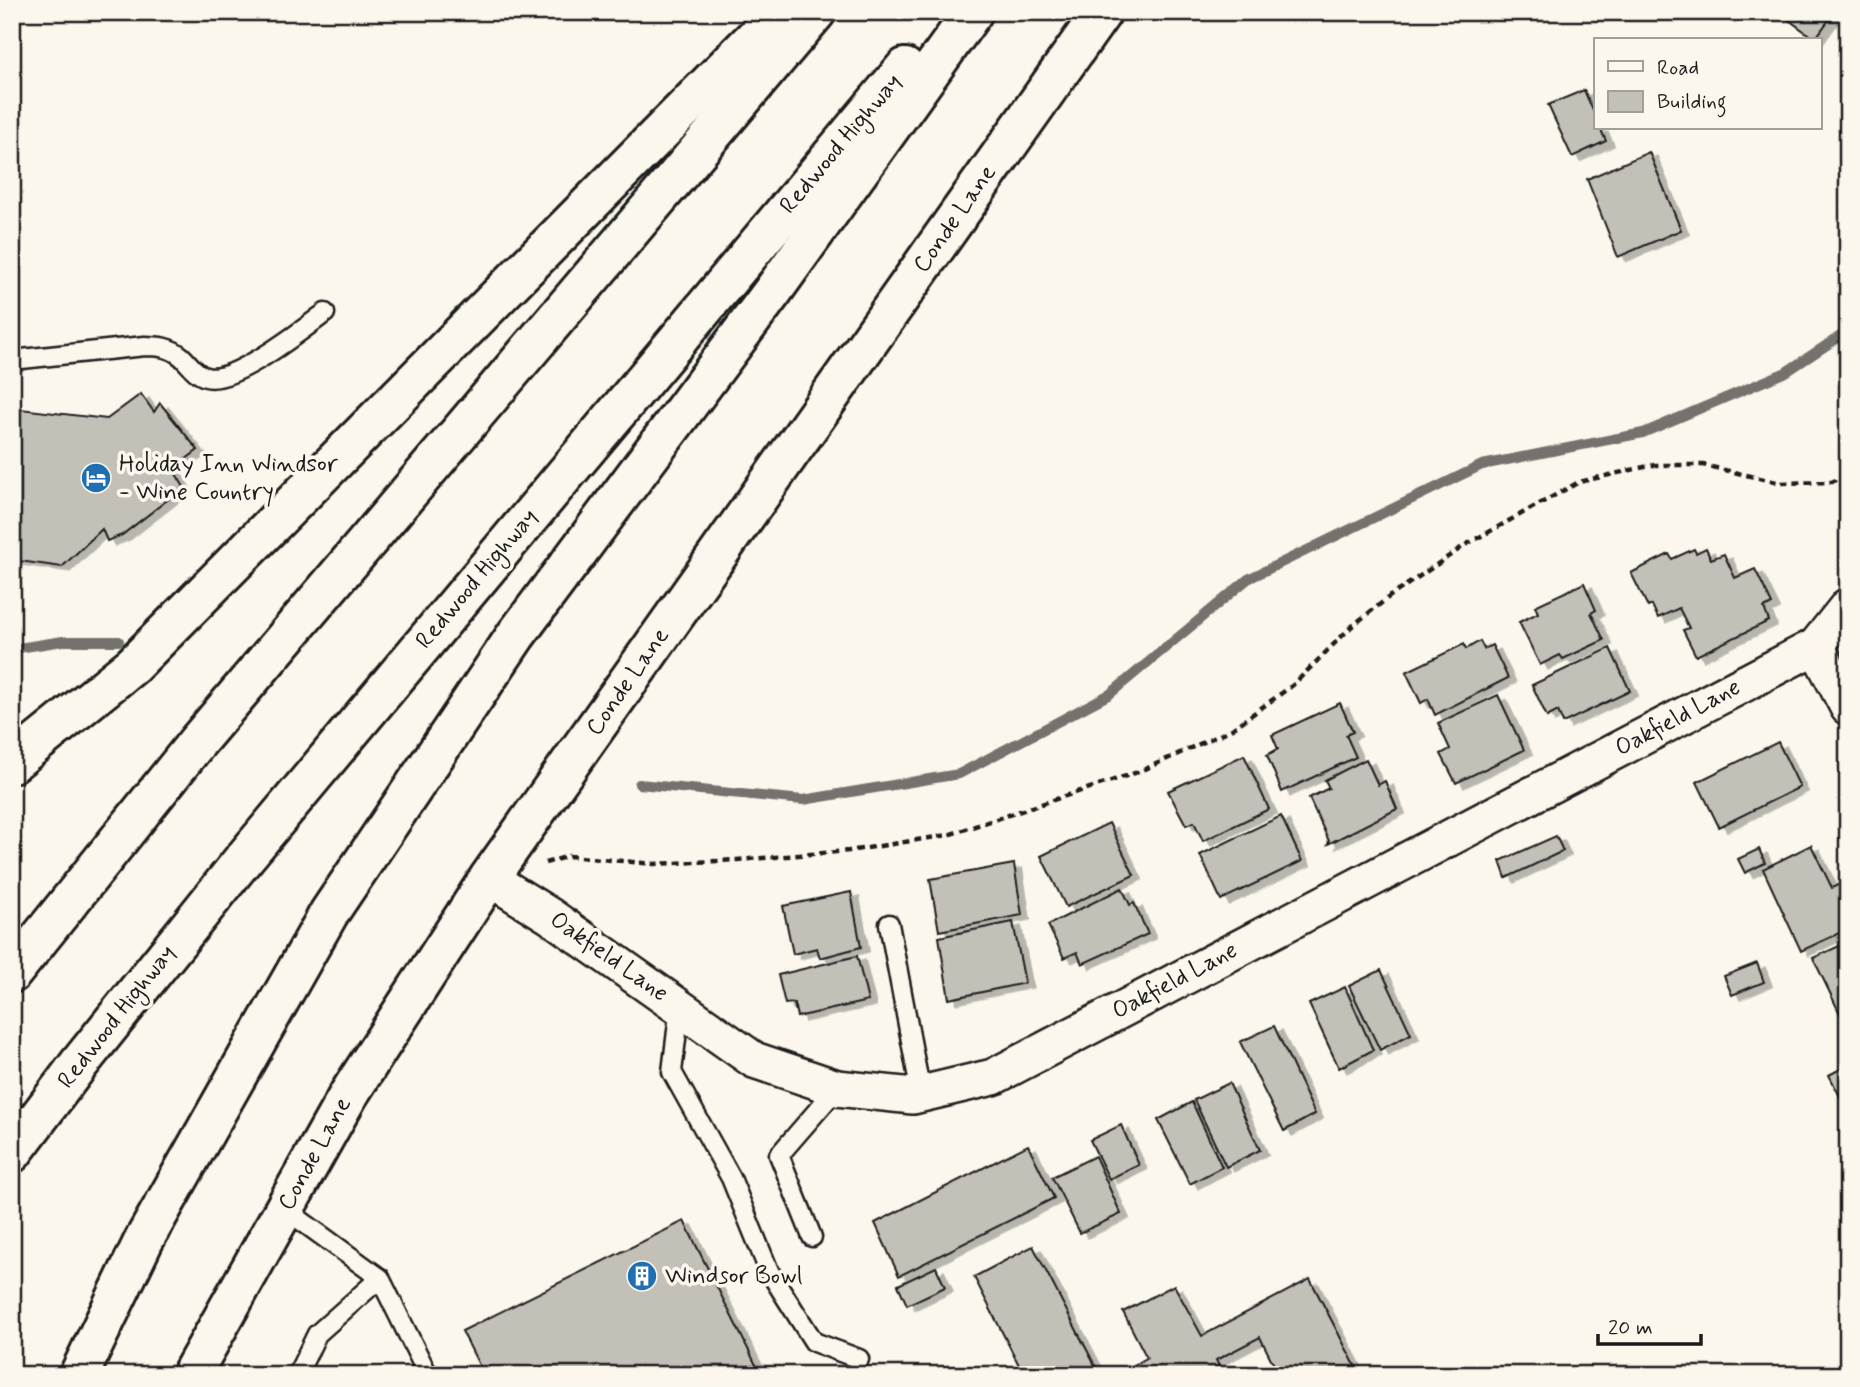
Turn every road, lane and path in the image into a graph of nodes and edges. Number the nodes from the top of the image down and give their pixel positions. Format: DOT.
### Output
graph roads {
  1 [pos="780,12"];
  2 [pos="816,12"];
  3 [pos="951,12"];
  4 [pos="973,12"];
  5 [pos="1102,12"];
  6 [pos="325,313"];
  7 [pos="12,360"];
  8 [pos="1848,473"];
  9 [pos="1848,606"];
  10 [pos="1816,646"];
  11 [pos="1848,707"];
  12 [pos="12,763"];
  13 [pos="542,863"];
  14 [pos="489,878"];
  15 [pos="889,924"];
  16 [pos="12,973"];
  17 [pos="680,1006"];
  18 [pos="837,1088"];
  19 [pos="921,1094"];
  20 [pos="12,1153"];
  21 [pos="285,1209"];
  22 [pos="812,1237"];
  23 [pos="380,1278"];
  24 [pos="859,1359"];
  25 [pos="79,1375"];
  26 [pos="191,1375"];
  27 [pos="297,1375"];
  28 [pos="428,1375"];
  1 -- 12 [label="main road"];
  2 -- 16 [label="main road"];
  3 -- 20 [label="main road, Redwood Highway"];
  4 -- 25 [label="main road"];
  5 -- 14 [label="main road, Conde Lane"];
  6 -- 7 [label="lane"];
  8 -- 13 [label="path"];
  9 -- 10 [label="street, Oakfield Lane"];
  10 -- 11 [label="street"];
  10 -- 19 [label="street, Oakfield Lane"];
  14 -- 17 [label="street, Oakfield Lane"];
  14 -- 21 [label="main road, Conde Lane"];
  15 -- 19 [label="lane"];
  17 -- 18 [label="street, Oakfield Lane"];
  17 -- 24 [label="lane"];
  18 -- 19 [label="street, Oakfield Lane"];
  18 -- 22 [label="lane"];
  21 -- 23 [label="lane"];
  21 -- 26 [label="main road, Conde Lane"];
  23 -- 27 [label="lane"];
  23 -- 28 [label="lane"];
}
